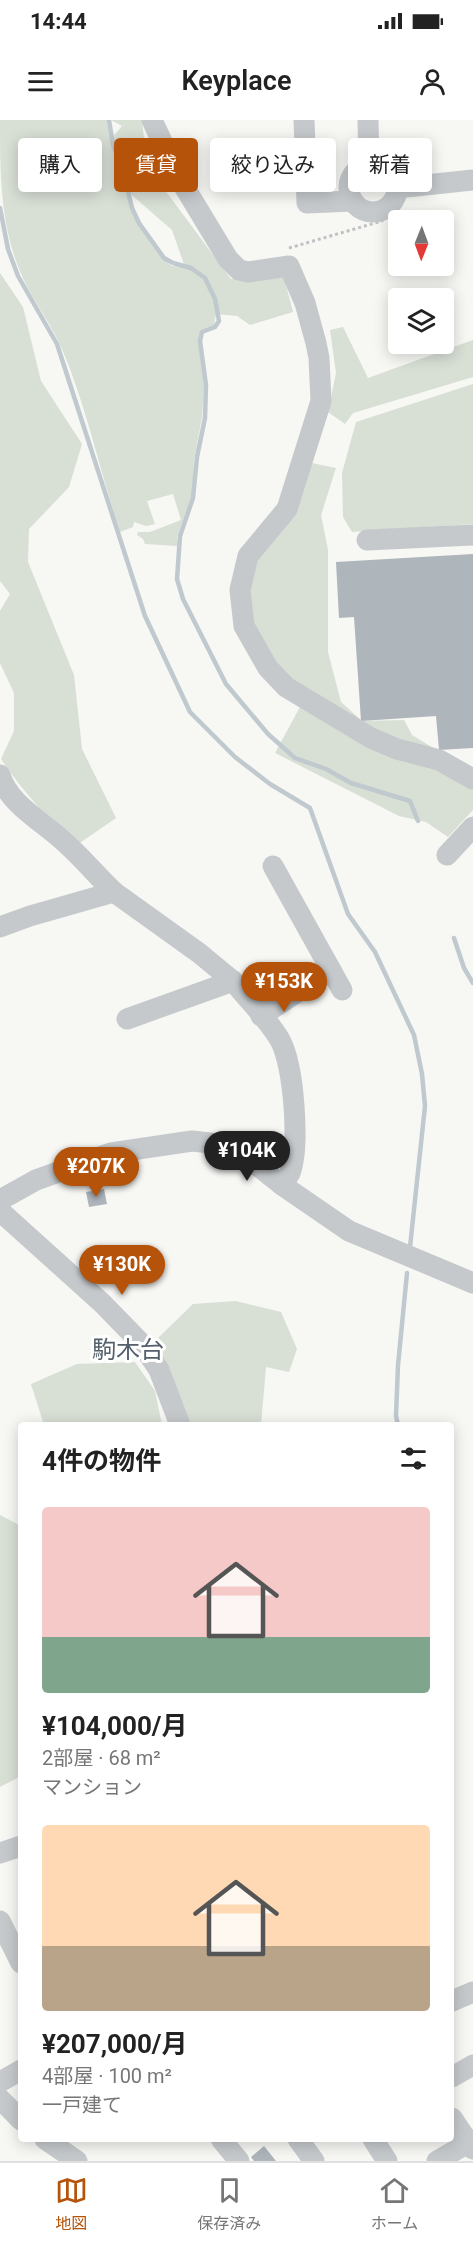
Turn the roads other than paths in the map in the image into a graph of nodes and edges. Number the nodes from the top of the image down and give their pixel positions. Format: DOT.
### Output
graph roads {
  1 [pos="152,120"];
  2 [pos="304,120"];
  3 [pos="368,120"];
  4 [pos="368,138"];
  5 [pos="473,180"];
  6 [pos="432,184"];
  7 [pos="350,192"];
  8 [pos="396,192"];
  9 [pos="352,201"];
  10 [pos="473,535"];
  11 [pos="367,540"];
  12 [pos="0,775"];
  13 [pos="473,779"];
  14 [pos="473,827"];
  15 [pos="447,855"];
  16 [pos="273,866"];
  17 [pos="114,892"];
  18 [pos="0,927"];
  19 [pos="331,970"];
  20 [pos="233,981"];
  21 [pos="342,990"];
  22 [pos="261,1016"];
  23 [pos="127,1019"];
  24 [pos="282,1185"];
  25 [pos="0,1200"];
  26 [pos="0,1210"];
  27 [pos="473,1283"];
  28 [pos="179,1422"];
  29 [pos="18,1847"];
  30 [pos="0,1853"];
  31 [pos="0,1921"];
  32 [pos="18,1957"];
  33 [pos="473,1992"];
  34 [pos="454,2000"];
  35 [pos="473,2065"];
  36 [pos="18,2072"];
  37 [pos="454,2076"];
  38 [pos="0,2082"];
  39 [pos="0,2098"];
  40 [pos="18,2117"];
  41 [pos="454,2121"];
  42 [pos="49,2142"];
  43 [pos="223,2142"];
  44 [pos="300,2142"];
  45 [pos="376,2142"];
  46 [pos="471,2144"];
  47 [pos="77,2161"];
  48 [pos="239,2161"];
  49 [pos="314,2161"];
  50 [pos="387,2161"];
  51 [pos="437,2161"];
  1 -- 13 [label="street"];
  2 -- 9 [label="street"];
  3 -- 4 [label="street"];
  5 -- 6 [label="street"];
  7 -- 9 [label="street"];
  8 -- 9 [label="street"];
  10 -- 11 [label="street"];
  12 -- 17 [label="street"];
  14 -- 15 [label="street"];
  16 -- 19 [label="street"];
  17 -- 18 [label="street"];
  17 -- 20 [label="street"];
  19 -- 21 [label="street"];
  19 -- 22 [label="street"];
  20 -- 22 [label="street"];
  20 -- 23 [label="street"];
  22 -- 24 [label="street"];
  24 -- 25 [label="street"];
  24 -- 27 [label="street"];
  26 -- 28 [label="street"];
  29 -- 30 [label="street"];
  31 -- 32 [label="street"];
  33 -- 34 [label="street"];
  35 -- 37 [label="street"];
  36 -- 38 [label="street"];
  39 -- 40 [label="street"];
  41 -- 46 [label="street"];
  42 -- 47 [label="street"];
  43 -- 48 [label="street"];
  44 -- 49 [label="street"];
  45 -- 50 [label="street"];
  46 -- 51 [label="street"];
}
